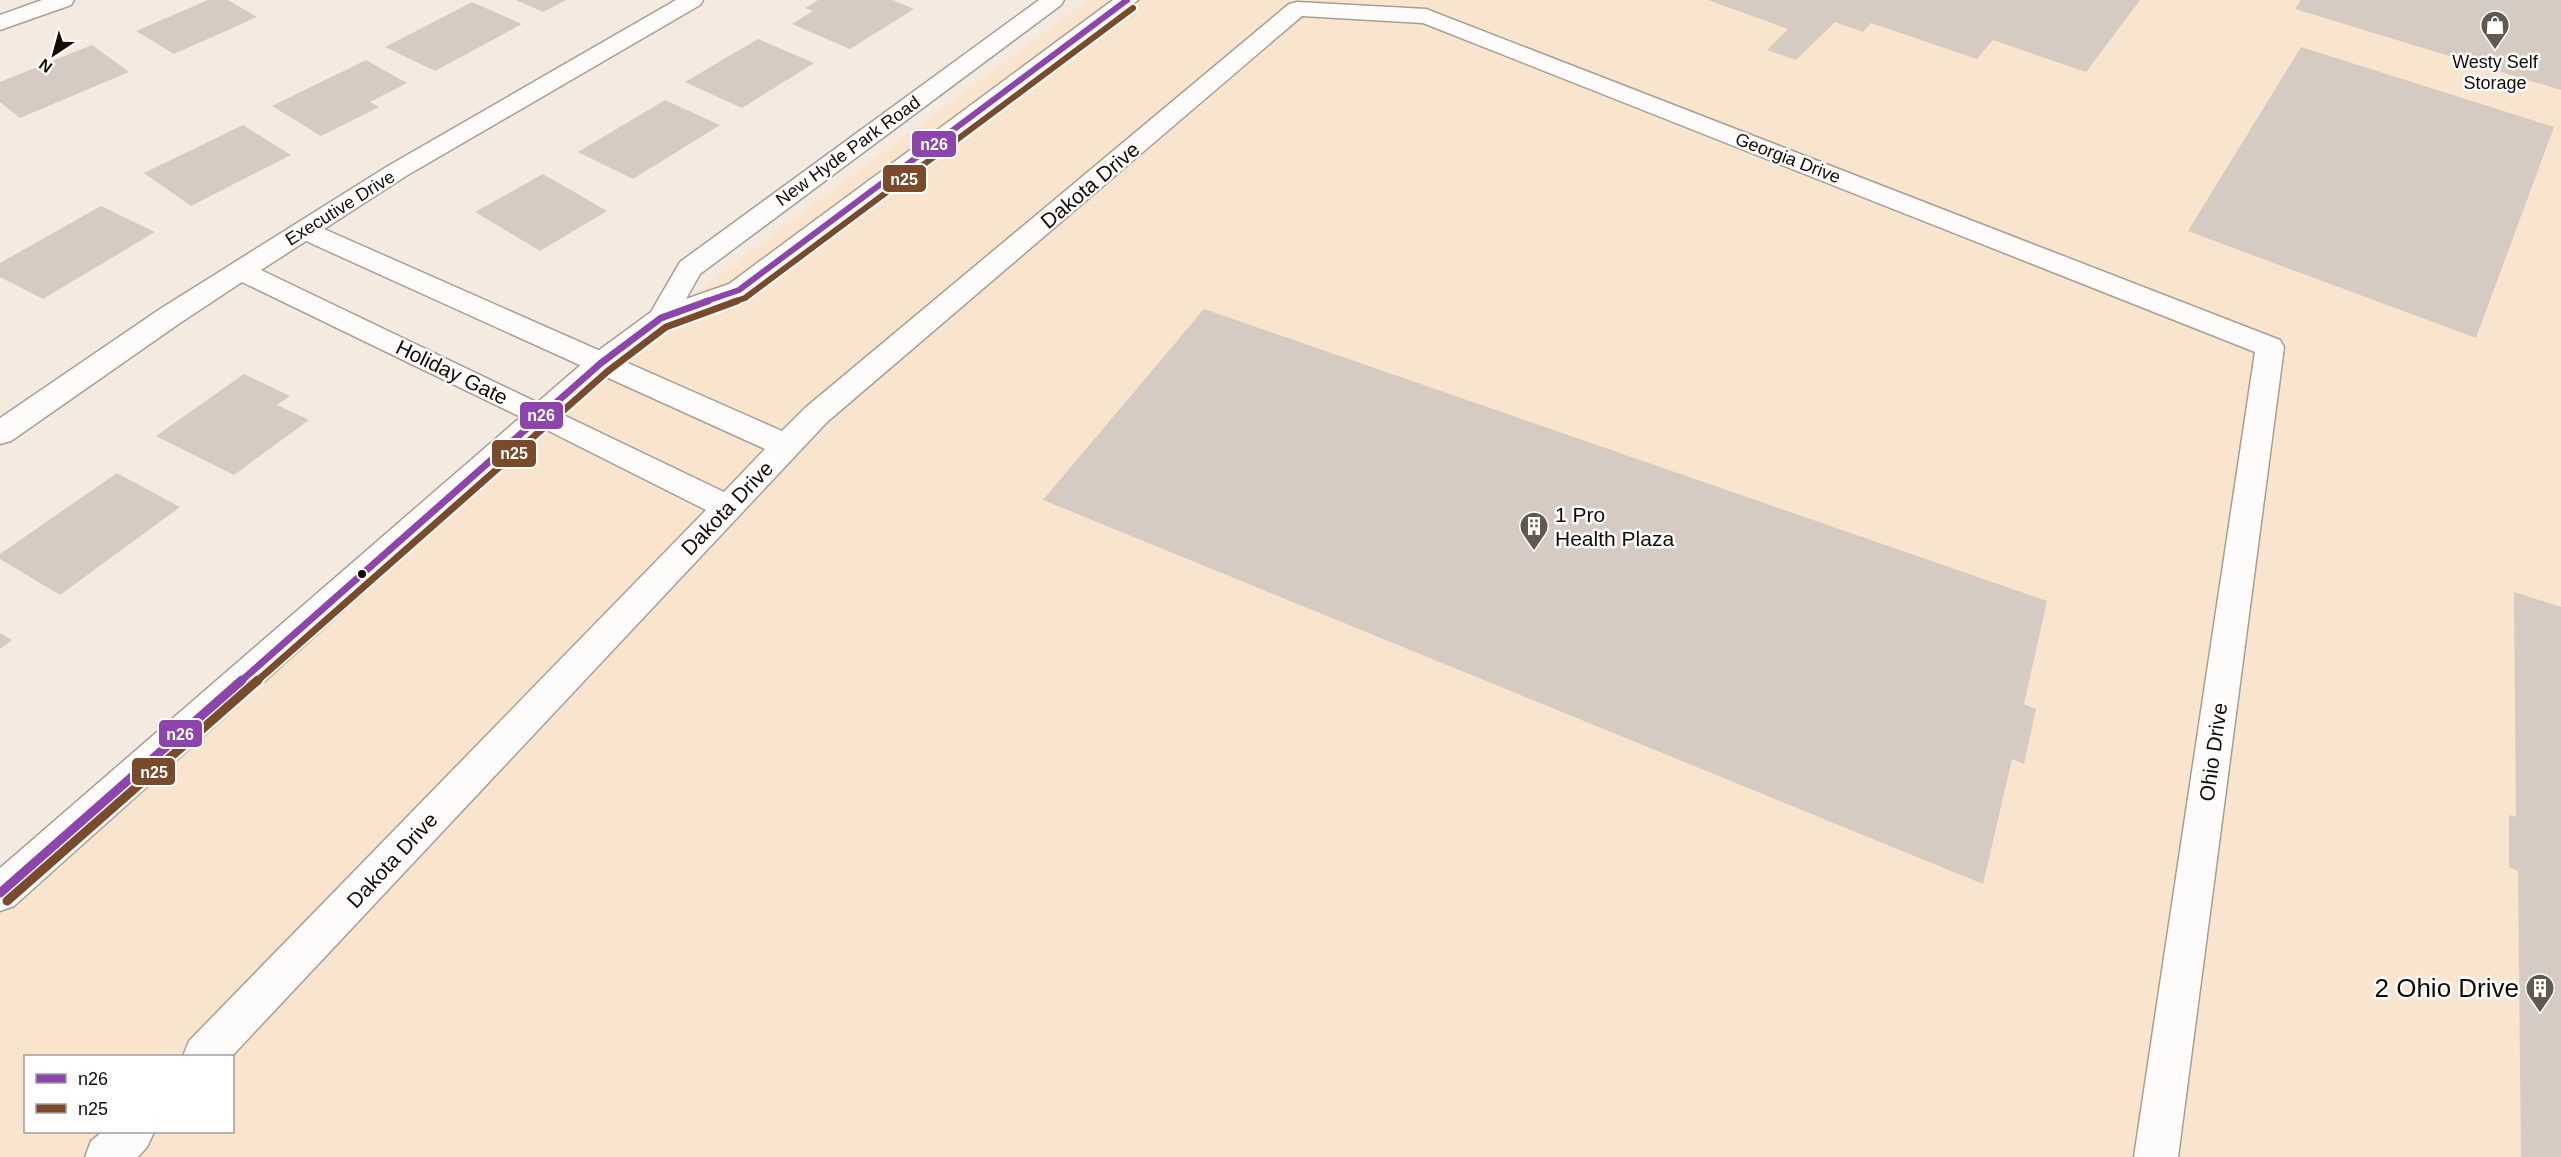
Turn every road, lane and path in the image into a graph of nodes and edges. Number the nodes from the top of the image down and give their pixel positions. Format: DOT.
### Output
graph roads {
  1 [pos="63,0"];
  2 [pos="692,0"];
  3 [pos="1053,0"];
  4 [pos="1127,0"];
  5 [pos="1291,4"];
  6 [pos="0,23"];
  7 [pos="304,230"];
  8 [pos="241,271"];
  9 [pos="661,318"];
  10 [pos="2270,347"];
  11 [pos="601,363"];
  12 [pos="542,415"];
  13 [pos="0,433"];
  14 [pos="787,446"];
  15 [pos="727,507"];
  16 [pos="0,893"];
  17 [pos="205,1055"];
  18 [pos="130,1133"];
  19 [pos="106,1157"];
  20 [pos="2156,1157"];
  1 -- 6 [label="street"];
  2 -- 7 [label="street, Executive Drive"];
  3 -- 9 [label="street, New Hyde Park Road"];
  4 -- 9 [label="street, New Hyde Park Road"];
  5 -- 10 [label="street, Georgia Drive"];
  5 -- 14 [label="street, Dakota Drive"];
  7 -- 8 [label="street, Executive Drive"];
  7 -- 11 [label="street"];
  8 -- 12 [label="street, Holiday Gate"];
  8 -- 13 [label="street, Executive Drive"];
  9 -- 11 [label="street, New Hyde Park Road"];
  10 -- 20 [label="street, Ohio Drive"];
  11 -- 12 [label="street, New Hyde Park Road"];
  11 -- 14 [label="street"];
  12 -- 15 [label="street, Holiday Gate"];
  12 -- 16 [label="street, New Hyde Park Road"];
  14 -- 15 [label="street, Dakota Drive"];
  15 -- 17 [label="street, Dakota Drive"];
  18 -- 19 [label="street"];
}
